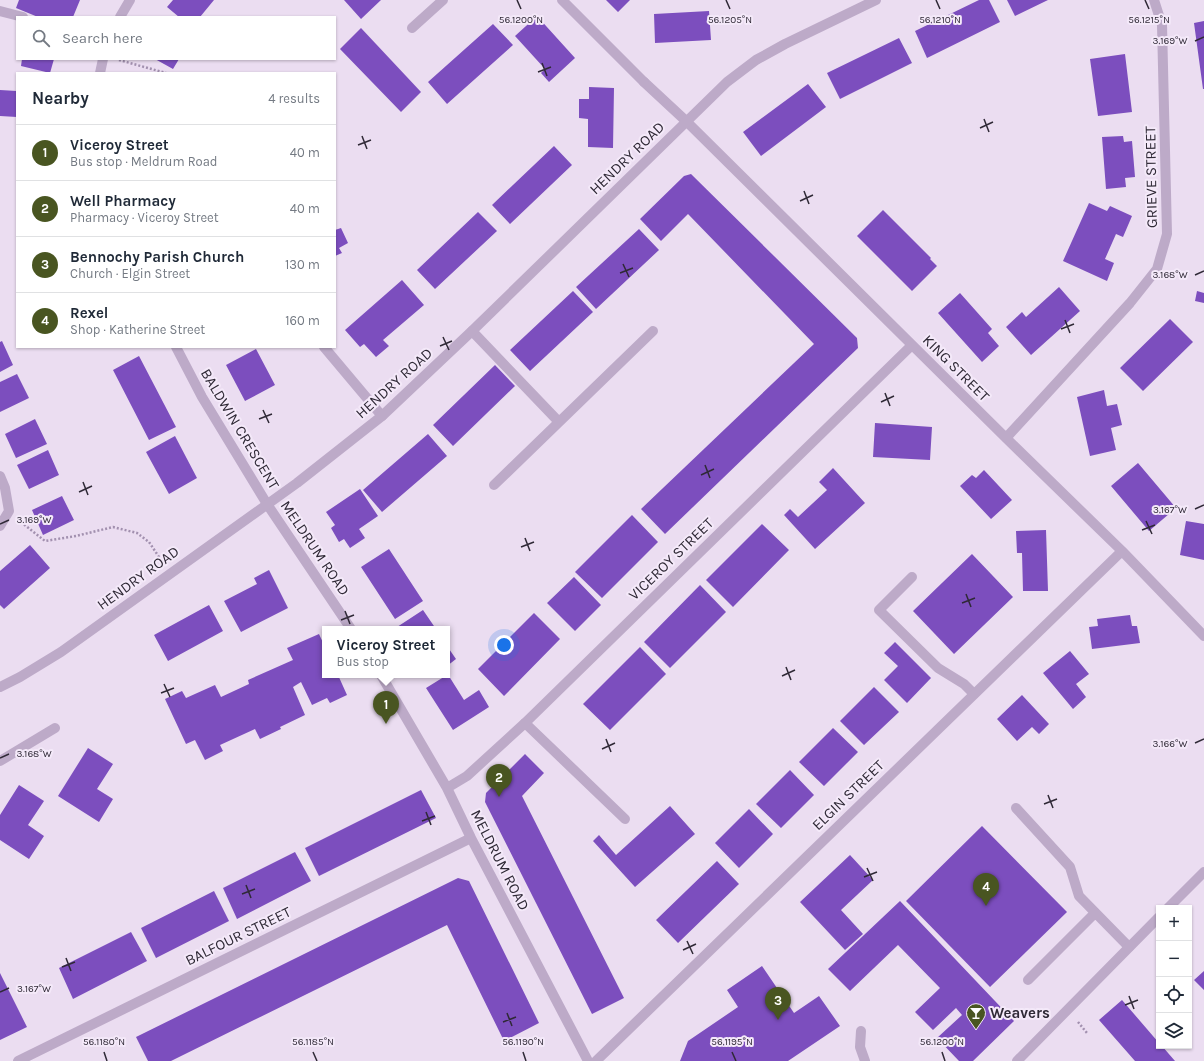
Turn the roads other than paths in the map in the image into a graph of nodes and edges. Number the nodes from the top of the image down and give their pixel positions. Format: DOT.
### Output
graph roads {
  1 [pos="130,0"];
  2 [pos="443,0"];
  3 [pos="562,0"];
  4 [pos="876,0"];
  5 [pos="1154,0"];
  6 [pos="0,11"];
  7 [pos="19,16"];
  8 [pos="121,16"];
  9 [pos="412,28"];
  10 [pos="103,60"];
  11 [pos="100,72"];
  12 [pos="686,121"];
  13 [pos="472,331"];
  14 [pos="653,331"];
  15 [pos="912,345"];
  16 [pos="177,348"];
  17 [pos="325,348"];
  18 [pos="382,416"];
  19 [pos="559,422"];
  20 [pos="1006,438"];
  21 [pos="0,476"];
  22 [pos="494,485"];
  23 [pos="267,504"];
  24 [pos="0,526"];
  25 [pos="1122,551"];
  26 [pos="912,577"];
  27 [pos="349,626"];
  28 [pos="1204,636"];
  29 [pos="383,678"];
  30 [pos="0,686"];
  31 [pos="974,694"];
  32 [pos="525,722"];
  33 [pos="54,728"];
  34 [pos="0,761"];
  35 [pos="447,788"];
  36 [pos="1016,808"];
  37 [pos="625,819"];
  38 [pos="471,838"];
  39 [pos="1204,872"];
  40 [pos="1171,905"];
  41 [pos="1095,913"];
  42 [pos="1156,920"];
  43 [pos="1129,947"];
  44 [pos="1028,980"];
  45 [pos="861,1031"];
  46 [pos="18,1061"];
  47 [pos="588,1061"];
  48 [pos="596,1061"];
  49 [pos="865,1061"];
  50 [pos="1017,1061"];
  1 -- 8 [label="street"];
  2 -- 9 [label="street"];
  3 -- 12 [label="street, KING STREET"];
  4 -- 12 [label="street, HENDRY ROAD"];
  5 -- 20 [label="street, GRIEVE STREET"];
  6 -- 7 [label="street"];
  10 -- 11 [label="street"];
  12 -- 13 [label="street, HENDRY ROAD"];
  12 -- 15 [label="street, KING STREET"];
  13 -- 18 [label="street, HENDRY ROAD"];
  13 -- 19 [label="street"];
  14 -- 19 [label="street"];
  15 -- 20 [label="street, KING STREET"];
  15 -- 32 [label="street, VICEROY STREET"];
  16 -- 23 [label="street, BALDWIN CRESCENT"];
  17 -- 18 [label="street"];
  18 -- 23 [label="street, HENDRY ROAD"];
  19 -- 22 [label="street"];
  20 -- 25 [label="street, KING STREET"];
  21 -- 24 [label="street"];
  23 -- 27 [label="street, MELDRUM ROAD"];
  23 -- 30 [label="street, HENDRY ROAD"];
  25 -- 28 [label="street, KING STREET"];
  25 -- 31 [label="street, ELGIN STREET"];
  26 -- 31 [label="street"];
  29 -- 35 [label="street, MELDRUM ROAD"];
  31 -- 48 [label="street, ELGIN STREET"];
  32 -- 35 [label="street, VICEROY STREET"];
  32 -- 37 [label="street"];
  33 -- 34 [label="street"];
  35 -- 38 [label="street, MELDRUM ROAD"];
  36 -- 41 [label="street"];
  38 -- 46 [label="street, BALFOUR STREET"];
  38 -- 47 [label="street, MELDRUM ROAD"];
  39 -- 40 [label="street"];
  41 -- 43 [label="street"];
  41 -- 44 [label="street"];
  42 -- 43 [label="street"];
  43 -- 50 [label="street"];
  45 -- 49 [label="street"];
}
